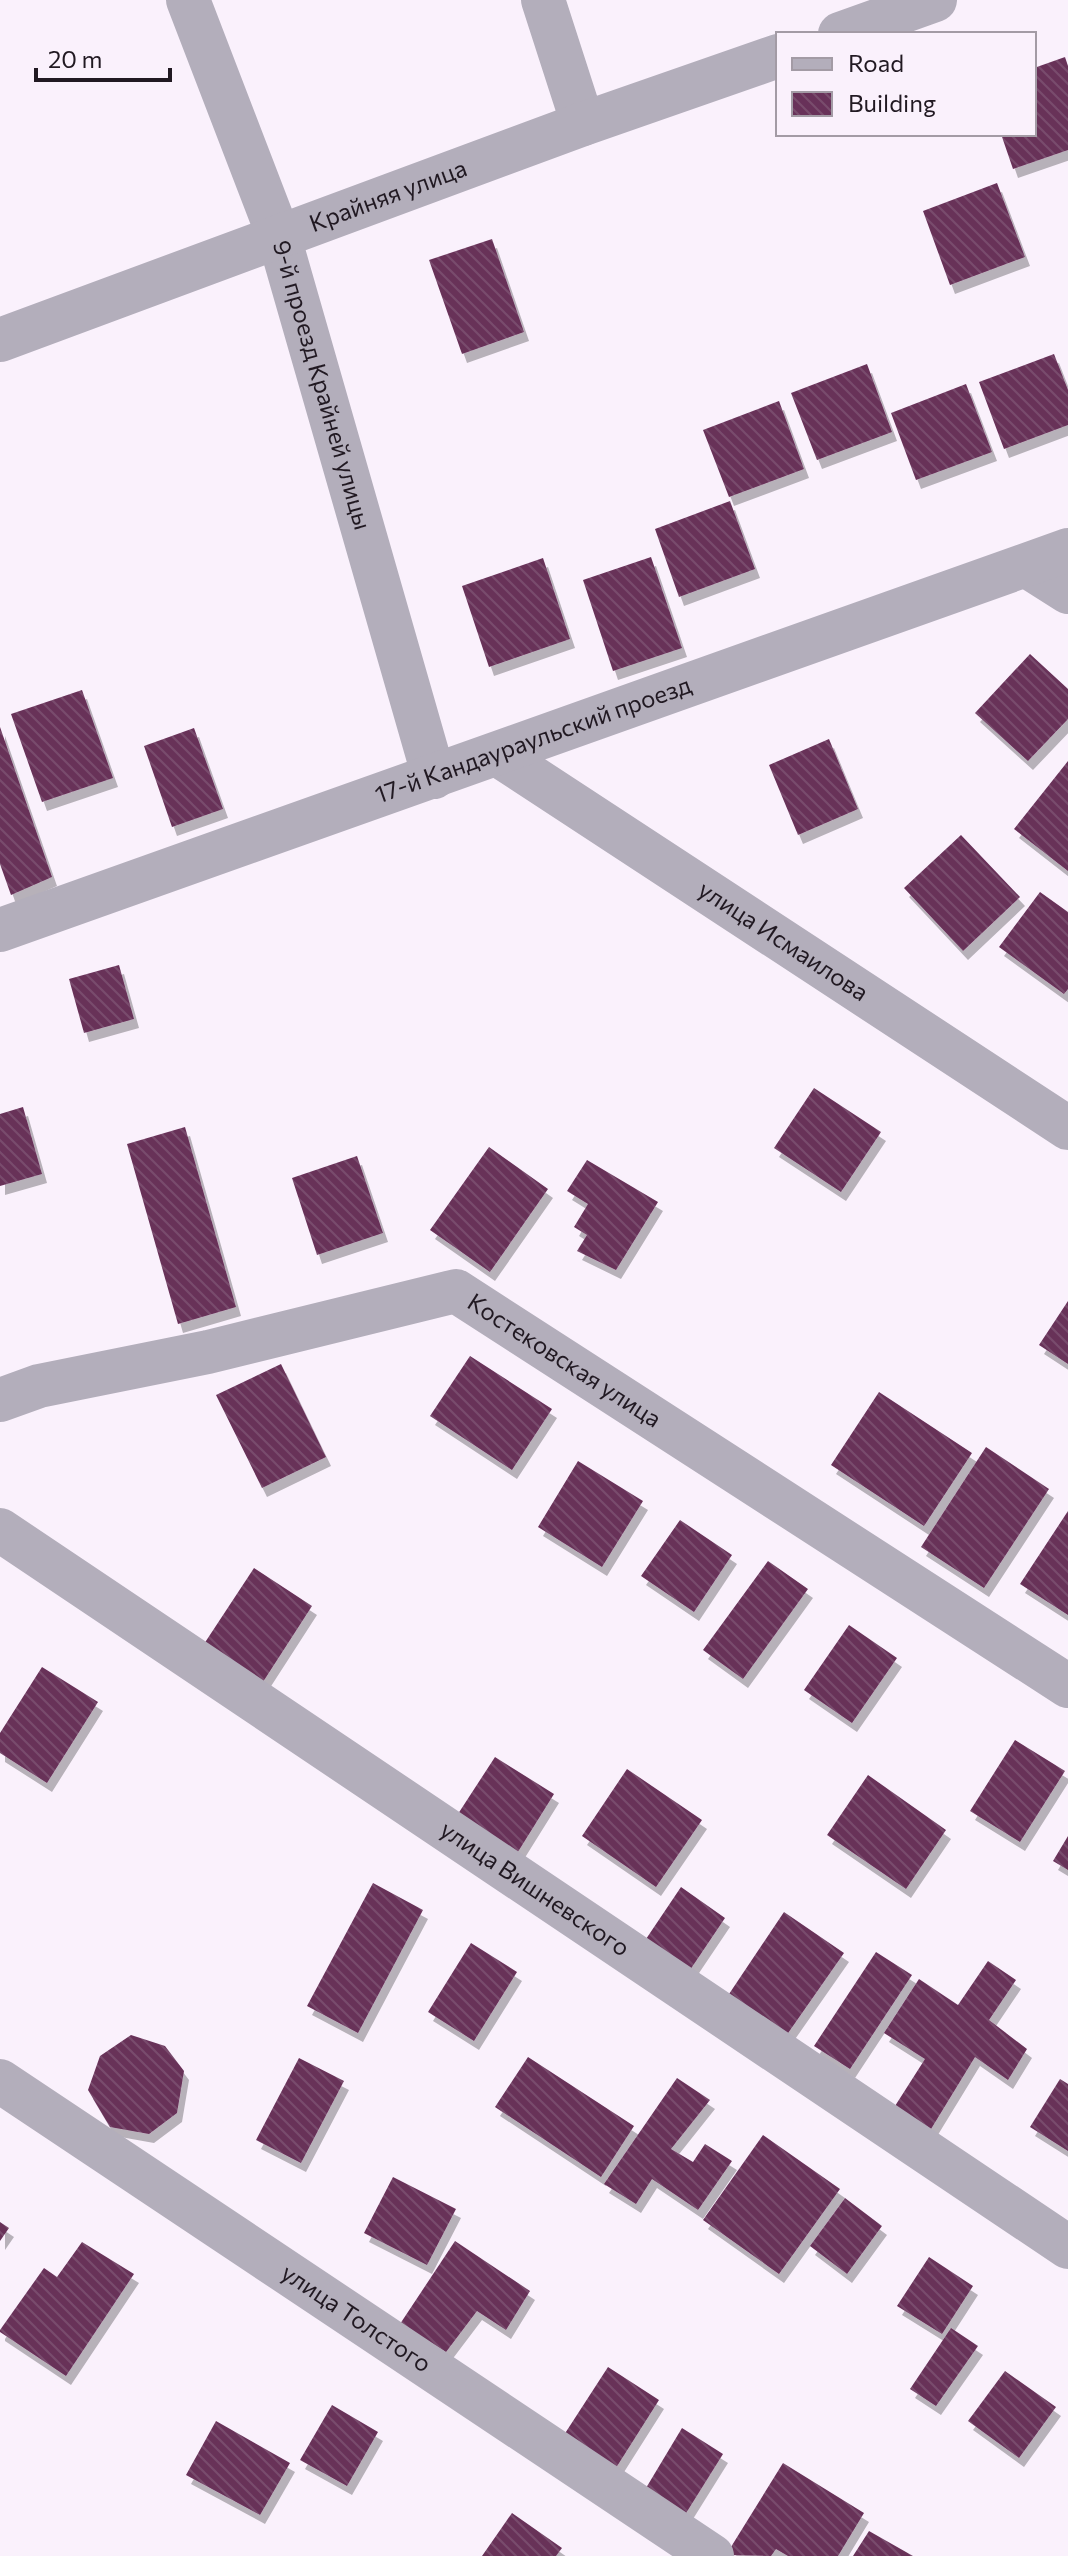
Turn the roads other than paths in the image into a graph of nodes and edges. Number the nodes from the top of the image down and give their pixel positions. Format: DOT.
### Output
graph roads {
  1 [pos="188,0"];
  2 [pos="543,0"];
  3 [pos="924,2"];
  4 [pos="845,32"];
  5 [pos="776,57"];
  6 [pos="583,124"];
  7 [pos="279,237"];
  8 [pos="0,340"];
  9 [pos="1068,550"];
  10 [pos="1027,566"];
  11 [pos="1068,592"];
  12 [pos="497,754"];
  13 [pos="434,777"];
  14 [pos="0,930"];
  15 [pos="1068,1128"];
  16 [pos="0,1400"];
  17 [pos="0,1530"];
  18 [pos="1068,1686"];
  19 [pos="0,2081"];
  20 [pos="1068,2247"];
  21 [pos="712,2556"];
  1 -- 7 [label="street, 9-й проезд Крайней улицы"];
  2 -- 6 [label="street"];
  3 -- 4 [label="street"];
  5 -- 6 [label="street, Крайняя улица"];
  6 -- 7 [label="street, Крайняя улица"];
  7 -- 8 [label="street, Крайняя улица"];
  7 -- 13 [label="street, 9-й проезд Крайней улицы"];
  9 -- 10 [label="street, 17-й Кандаураульский проезд"];
  10 -- 11 [label="street"];
  10 -- 12 [label="street, 17-й Кандаураульский проезд"];
  12 -- 13 [label="street, 17-й Кандаураульский проезд"];
  12 -- 15 [label="street, улица Исмаилова"];
  13 -- 14 [label="street, 17-й Кандаураульский проезд"];
  16 -- 18 [label="street, Костековская улица"];
  17 -- 20 [label="street, улица Вишневского"];
  19 -- 21 [label="street, улица Толстого"];
}
